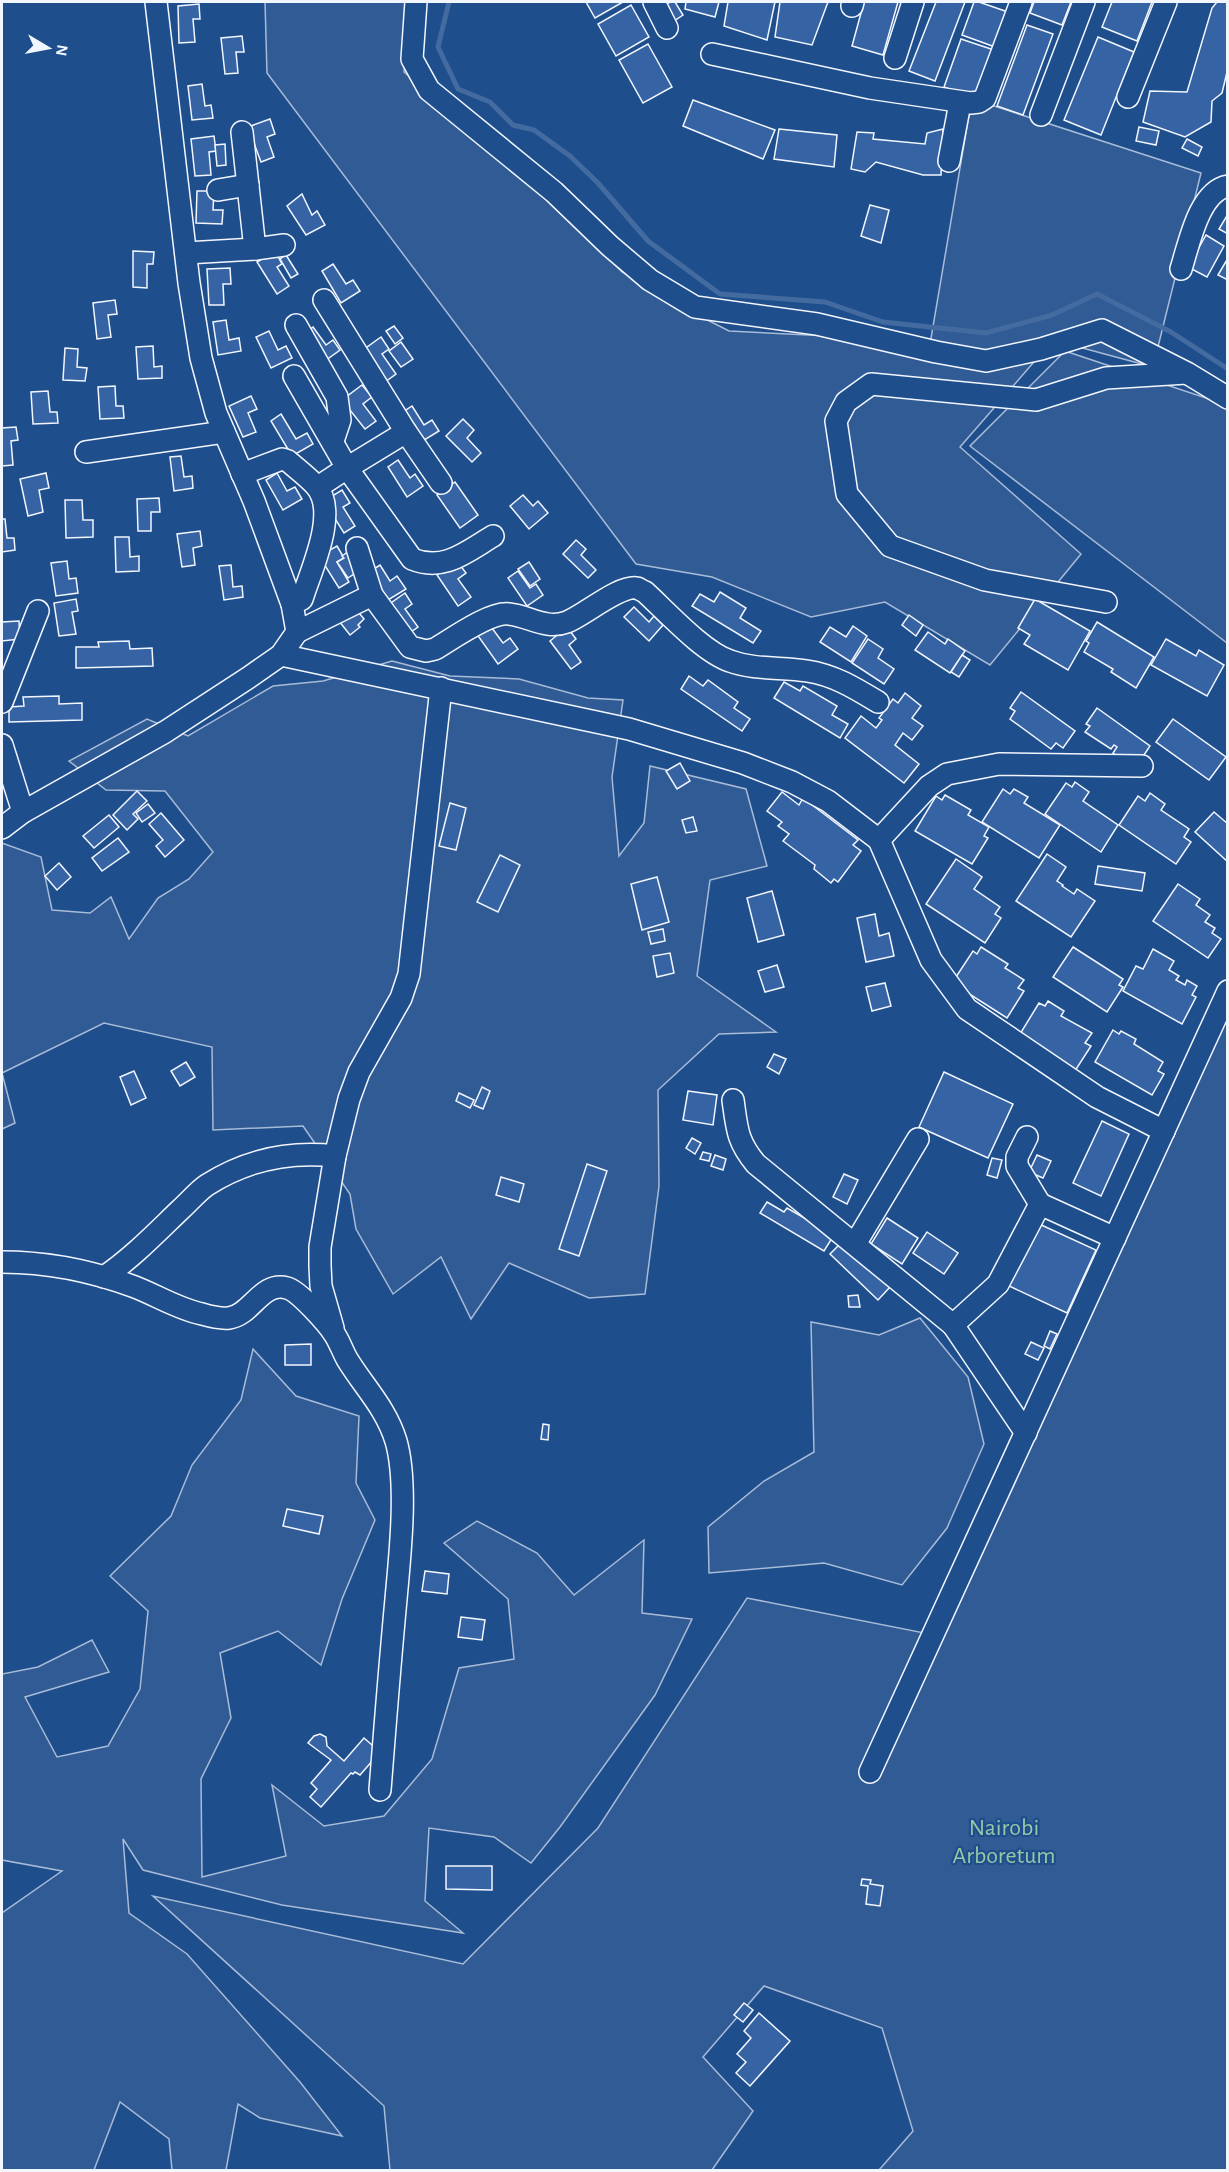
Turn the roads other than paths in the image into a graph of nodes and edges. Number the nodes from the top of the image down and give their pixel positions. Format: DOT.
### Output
graph roads {
  1 [pos="156,2"];
  2 [pos="416,2"];
  3 [pos="654,2"];
  4 [pos="913,2"];
  5 [pos="1021,2"];
  6 [pos="1084,2"];
  7 [pos="1166,2"];
  8 [pos="667,28"];
  9 [pos="712,54"];
  10 [pos="895,58"];
  11 [pos="1128,97"];
  12 [pos="960,103"];
  13 [pos="1041,115"];
  14 [pos="242,132"];
  15 [pos="949,161"];
  16 [pos="248,185"];
  17 [pos="1227,186"];
  18 [pos="218,190"];
  19 [pos="284,245"];
  20 [pos="255,249"];
  21 [pos="186,254"];
  22 [pos="1180,269"];
  23 [pos="324,300"];
  24 [pos="296,325"];
  25 [pos="1187,373"];
  26 [pos="294,376"];
  27 [pos="1227,398"];
  28 [pos="224,432"];
  29 [pos="406,432"];
  30 [pos="333,441"];
  31 [pos="86,452"];
  32 [pos="347,468"];
  33 [pos="242,474"];
  34 [pos="441,483"];
  35 [pos="318,487"];
  36 [pos="494,536"];
  37 [pos="357,548"];
  38 [pos="372,595"];
  39 [pos="1106,602"];
  40 [pos="292,604"];
  41 [pos="38,611"];
  42 [pos="297,632"];
  43 [pos="281,655"];
  44 [pos="441,688"];
  45 [pos="2,702"];
  46 [pos="878,702"];
  47 [pos="2,745"];
  48 [pos="1142,766"];
  49 [pos="23,812"];
  50 [pos="2,828"];
  51 [pos="879,840"];
  52 [pos="1227,991"];
  53 [pos="733,1100"];
  54 [pos="1164,1131"];
  55 [pos="1027,1137"];
  56 [pos="918,1139"];
  57 [pos="335,1156"];
  58 [pos="1040,1204"];
  59 [pos="1115,1238"];
  60 [pos="855,1244"];
  61 [pos="2,1262"];
  62 [pos="104,1276"];
  63 [pos="953,1325"];
  64 [pos="335,1334"];
  65 [pos="1026,1433"];
  66 [pos="870,1772"];
  67 [pos="380,1790"];
  1 -- 21 [label="street"];
  2 -- 25 [label="street"];
  3 -- 8 [label="street"];
  4 -- 10 [label="street"];
  5 -- 12 [label="street"];
  6 -- 13 [label="street"];
  7 -- 11 [label="street"];
  9 -- 12 [label="street"];
  12 -- 15 [label="street"];
  14 -- 16 [label="street"];
  16 -- 18 [label="street"];
  16 -- 20 [label="street"];
  17 -- 22 [label="street"];
  19 -- 20 [label="street"];
  20 -- 21 [label="street"];
  21 -- 28 [label="street"];
  23 -- 29 [label="street"];
  24 -- 30 [label="street"];
  25 -- 27 [label="street"];
  25 -- 39 [label="street"];
  26 -- 30 [label="street"];
  28 -- 31 [label="street"];
  28 -- 33 [label="street"];
  29 -- 32 [label="street"];
  29 -- 34 [label="street"];
  30 -- 32 [label="street"];
  32 -- 35 [label="street"];
  32 -- 36 [label="street"];
  33 -- 35 [label="street"];
  33 -- 40 [label="street"];
  35 -- 40 [label="street"];
  37 -- 38 [label="street"];
  38 -- 42 [label="street"];
  38 -- 46 [label="street"];
  40 -- 42 [label="street"];
  41 -- 45 [label="street"];
  42 -- 43 [label="street"];
  43 -- 44 [label="street"];
  43 -- 49 [label="street"];
  44 -- 51 [label="street"];
  44 -- 57 [label="street"];
  47 -- 49 [label="street"];
  48 -- 51 [label="street"];
  49 -- 50 [label="street"];
  51 -- 54 [label="street"];
  52 -- 54 [label="street"];
  53 -- 60 [label="street"];
  54 -- 59 [label="street"];
  55 -- 58 [label="street"];
  56 -- 60 [label="street"];
  57 -- 62 [label="street"];
  57 -- 64 [label="street"];
  58 -- 59 [label="street"];
  58 -- 63 [label="street"];
  59 -- 65 [label="street"];
  60 -- 63 [label="street"];
  61 -- 62 [label="street"];
  62 -- 64 [label="street"];
  63 -- 65 [label="street"];
  64 -- 67 [label="street"];
  65 -- 66 [label="street"];
}
